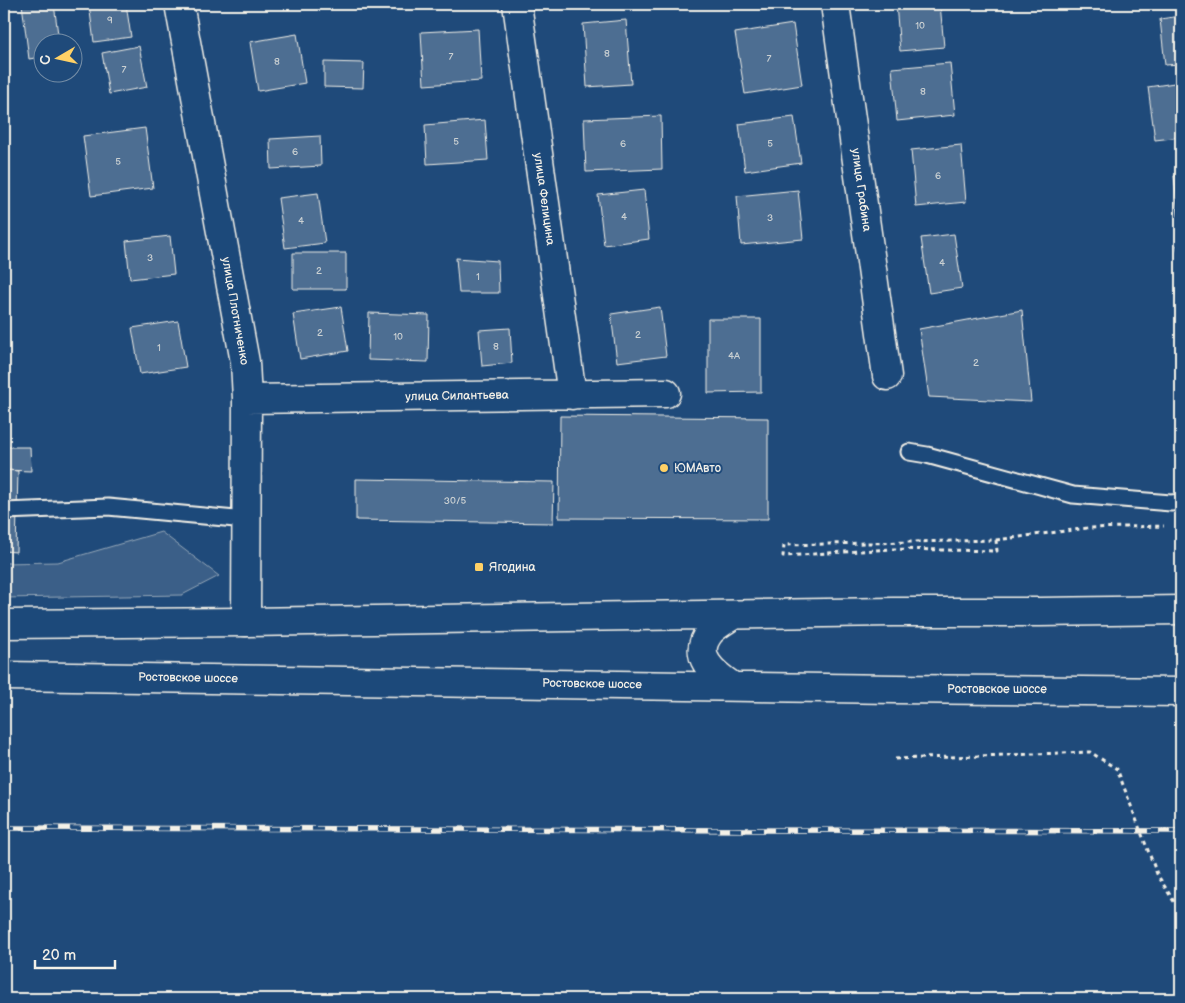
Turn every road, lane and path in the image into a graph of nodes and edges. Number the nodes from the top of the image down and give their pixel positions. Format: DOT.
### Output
graph roads {
  1 [pos="179,4"];
  2 [pos="516,4"];
  3 [pos="835,4"];
  4 [pos="887,376"];
  5 [pos="666,393"];
  6 [pos="572,395"];
  7 [pos="247,399"];
  8 [pos="909,452"];
  9 [pos="1181,502"];
  10 [pos="4,512"];
  11 [pos="246,520"];
  12 [pos="1172,525"];
  13 [pos="996,540"];
  14 [pos="1181,610"];
  15 [pos="733,615"];
  16 [pos="246,622"];
  17 [pos="4,624"];
  18 [pos="4,676"];
  19 [pos="732,686"];
  20 [pos="1181,692"];
  21 [pos="895,759"];
  22 [pos="1181,913"];
  1 -- 7 [label="main road, улица Плотниченко"];
  2 -- 6 [label="main road, улица Фелицина"];
  3 -- 4 [label="main road, улица Грабина"];
  5 -- 6 [label="main road, улица Силантьева"];
  6 -- 7 [label="main road, улица Силантьева"];
  7 -- 11 [label="main road, улица Плотниченко"];
  8 -- 9 [label="lane"];
  10 -- 11 [label="lane"];
  11 -- 16 [label="main road, улица Плотниченко"];
  12 -- 13 [label="path"];
  13 -- 13 [label="path"];
  14 -- 15 [label="main road"];
  15 -- 16 [label="main road"];
  15 -- 19 [label="main road"];
  16 -- 17 [label="main road"];
  18 -- 19 [label="main road, Ростовское шоссе"];
  19 -- 20 [label="main road, Ростовское шоссе"];
  21 -- 22 [label="path"];
}
